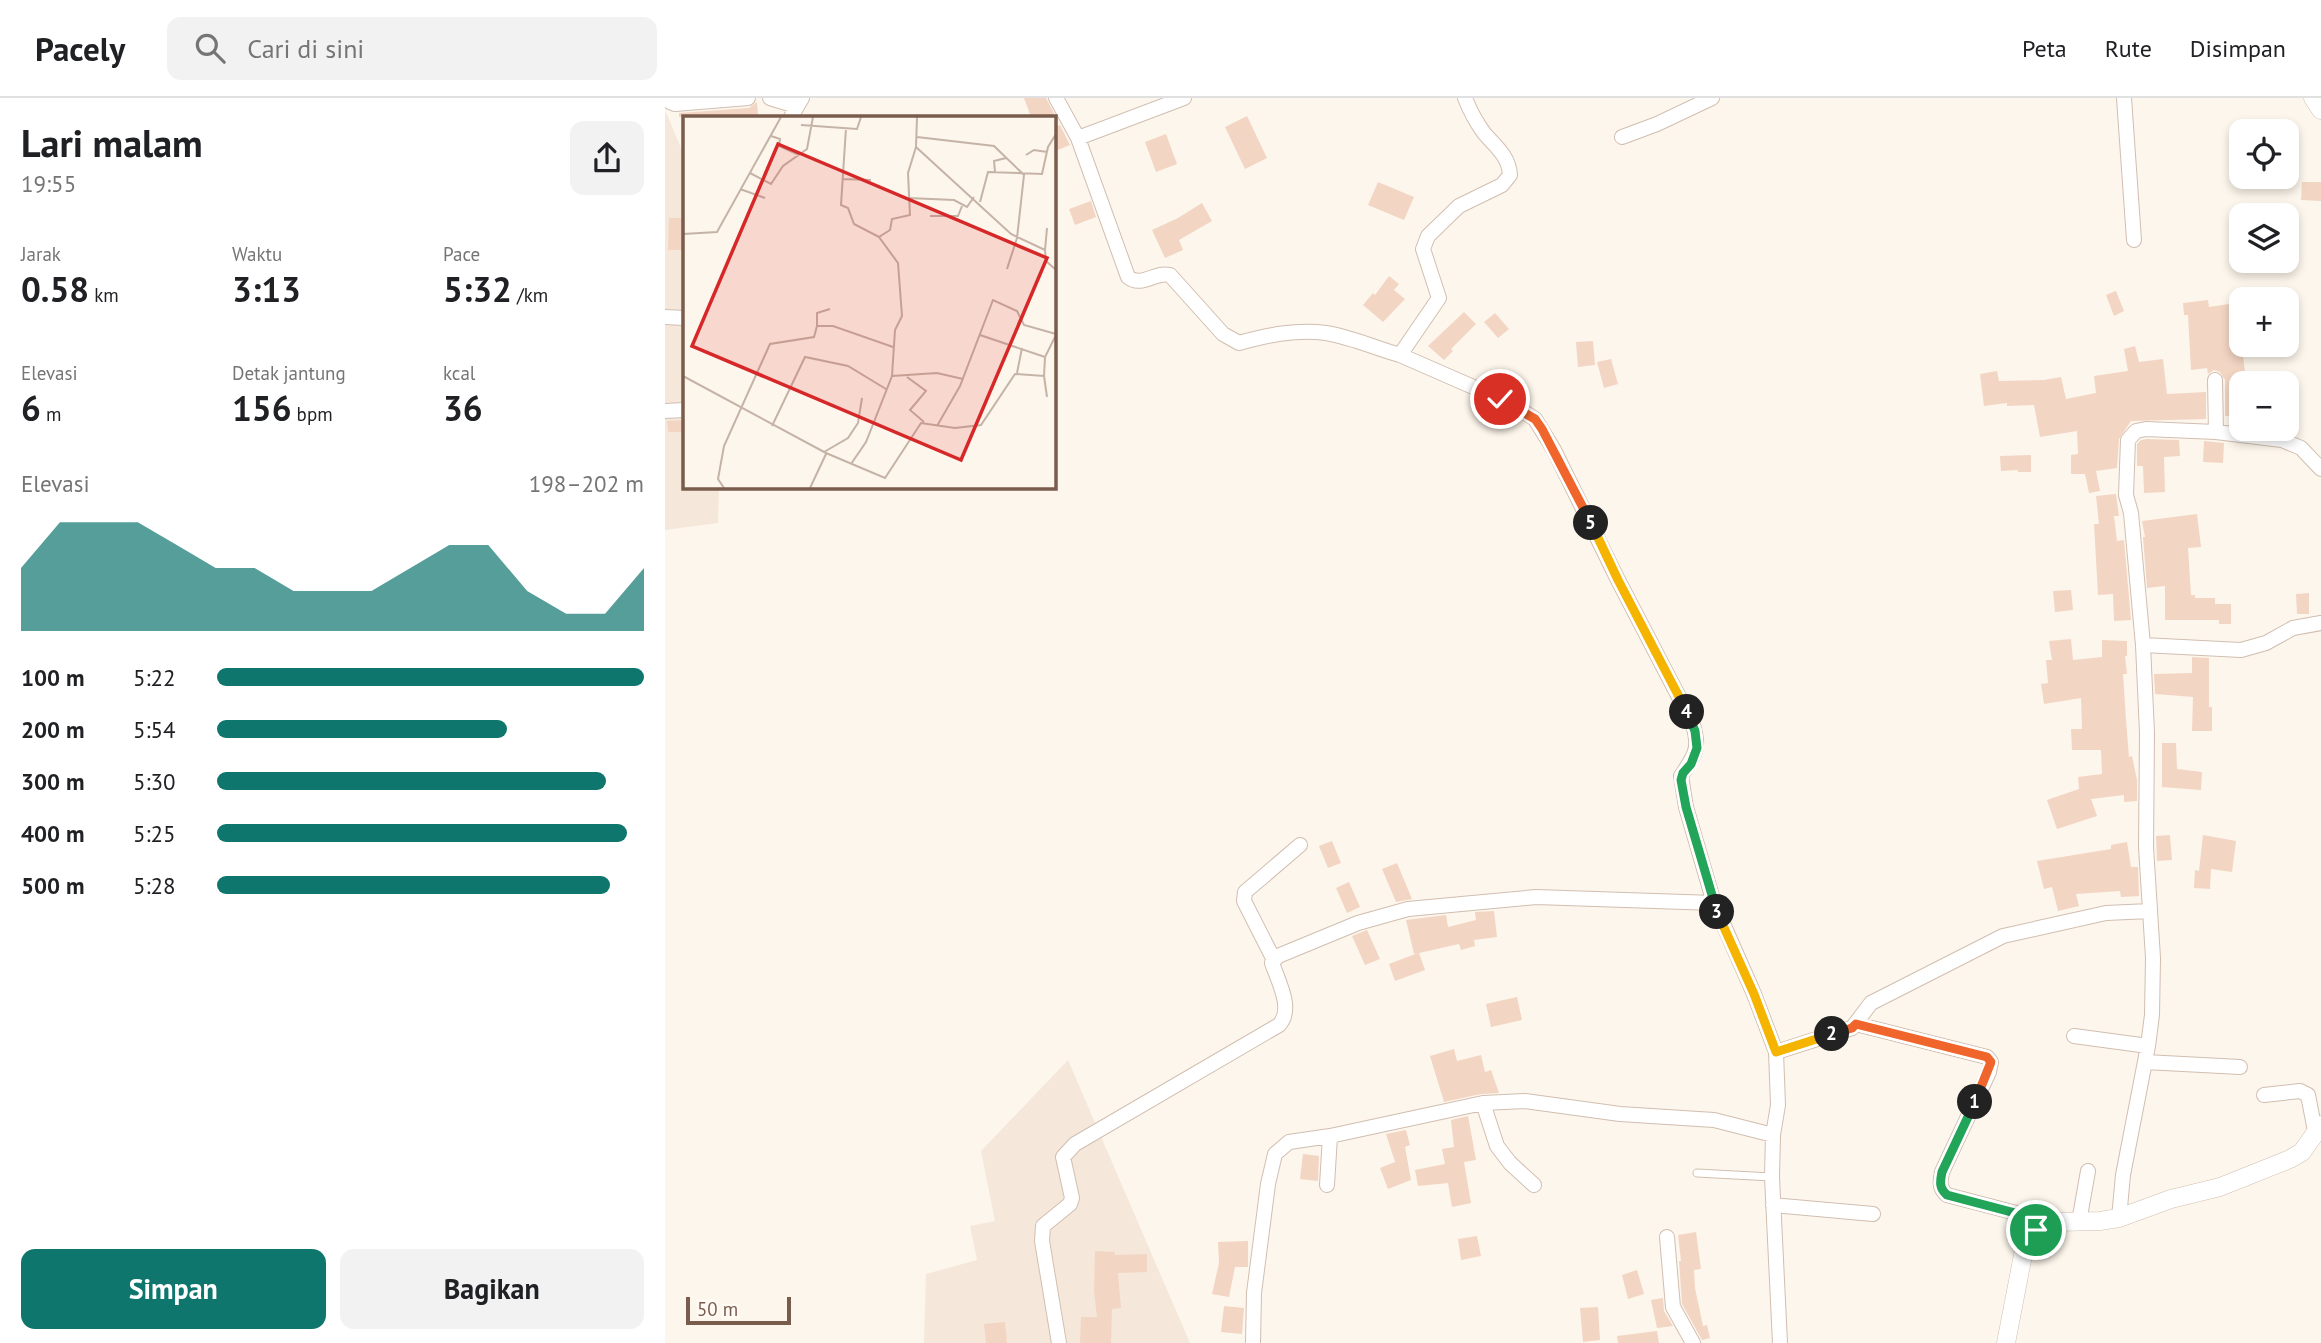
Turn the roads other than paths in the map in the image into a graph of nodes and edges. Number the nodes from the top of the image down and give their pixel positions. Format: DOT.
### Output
graph roads {
  1 [pos="669,98"];
  2 [pos="748,98"];
  3 [pos="770,98"];
  4 [pos="1056,98"];
  5 [pos="1184,98"];
  6 [pos="1465,98"];
  7 [pos="1712,98"];
  8 [pos="2124,98"];
  9 [pos="2313,98"];
  10 [pos="797,107"];
  11 [pos="2321,110"];
  12 [pos="1622,136"];
  13 [pos="1078,138"];
  14 [pos="2134,240"];
  15 [pos="665,317"];
  16 [pos="683,318"];
  17 [pos="1399,355"];
  18 [pos="2215,380"];
  19 [pos="683,410"];
  20 [pos="665,411"];
  21 [pos="2216,432"];
  22 [pos="2321,469"];
  23 [pos="2321,623"];
  24 [pos="2143,645"];
  25 [pos="1300,845"];
  26 [pos="1714,903"];
  27 [pos="2150,911"];
  28 [pos="1274,960"];
  29 [pos="1856,1024"];
  30 [pos="2074,1036"];
  31 [pos="2148,1046"];
  32 [pos="1776,1052"];
  33 [pos="2145,1062"];
  34 [pos="2240,1067"];
  35 [pos="2264,1095"];
  36 [pos="1483,1103"];
  37 [pos="2318,1128"];
  38 [pos="1773,1135"];
  39 [pos="1330,1136"];
  40 [pos="2088,1171"];
  41 [pos="1697,1173"];
  42 [pos="1772,1177"];
  43 [pos="1327,1185"];
  44 [pos="1534,1185"];
  45 [pos="1773,1205"];
  46 [pos="1874,1214"];
  47 [pos="2119,1218"];
  48 [pos="2079,1222"];
  49 [pos="2042,1226"];
  50 [pos="1667,1237"];
  51 [pos="1059,1343"];
  52 [pos="1253,1343"];
  53 [pos="1693,1343"];
  54 [pos="1780,1343"];
  55 [pos="2006,1343"];
  1 -- 2 [label="street"];
  3 -- 10 [label="street"];
  4 -- 13 [label="street"];
  5 -- 13 [label="street"];
  6 -- 17 [label="street"];
  7 -- 12 [label="street"];
  8 -- 14 [label="street"];
  9 -- 11 [label="street"];
  13 -- 17 [label="street"];
  15 -- 16 [label="street"];
  17 -- 26 [label="street"];
  18 -- 21 [label="street"];
  19 -- 20 [label="street"];
  21 -- 22 [label="street"];
  21 -- 24 [label="street"];
  23 -- 24 [label="street"];
  24 -- 27 [label="street"];
  25 -- 28 [label="street"];
  26 -- 28 [label="street"];
  26 -- 32 [label="street"];
  27 -- 29 [label="street"];
  27 -- 31 [label="street"];
  28 -- 51 [label="street"];
  29 -- 32 [label="street"];
  29 -- 49 [label="street"];
  30 -- 31 [label="street"];
  31 -- 33 [label="street"];
  32 -- 38 [label="street"];
  33 -- 34 [label="street"];
  33 -- 47 [label="street"];
  35 -- 37 [label="street"];
  36 -- 38 [label="street"];
  36 -- 39 [label="street"];
  36 -- 44 [label="street"];
  37 -- 47 [label="street"];
  38 -- 42 [label="street"];
  39 -- 43 [label="street"];
  39 -- 52 [label="street"];
  40 -- 48 [label="street"];
  41 -- 42 [label="lane"];
  42 -- 45 [label="street"];
  45 -- 46 [label="street"];
  45 -- 54 [label="street"];
  47 -- 48 [label="street"];
  48 -- 49 [label="street"];
  49 -- 55 [label="street"];
  50 -- 53 [label="street"];
}
